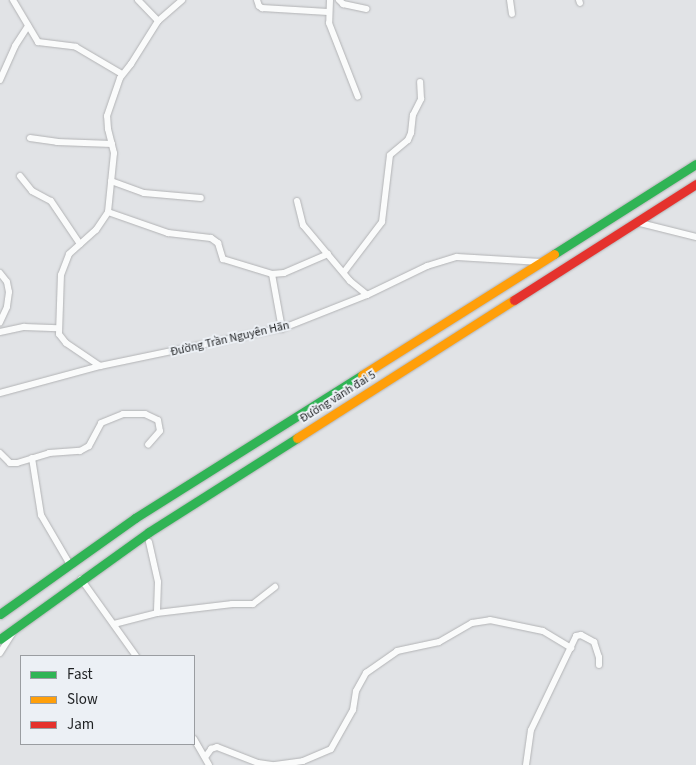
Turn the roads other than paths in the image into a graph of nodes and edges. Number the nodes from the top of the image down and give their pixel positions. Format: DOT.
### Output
graph roads {
  1 [pos="13,0"];
  2 [pos="138,0"];
  3 [pos="182,0"];
  4 [pos="257,0"];
  5 [pos="330,0"];
  6 [pos="339,0"];
  7 [pos="510,0"];
  8 [pos="366,9"];
  9 [pos="328,12"];
  10 [pos="512,14"];
  11 [pos="158,21"];
  12 [pos="28,26"];
  13 [pos="122,74"];
  14 [pos="0,80"];
  15 [pos="420,82"];
  16 [pos="358,97"];
  17 [pos="30,138"];
  18 [pos="112,144"];
  19 [pos="696,164"];
  20 [pos="20,176"];
  21 [pos="111,181"];
  22 [pos="696,184"];
  23 [pos="201,198"];
  24 [pos="297,201"];
  25 [pos="108,212"];
  26 [pos="636,222"];
  27 [pos="696,237"];
  28 [pos="80,244"];
  29 [pos="328,254"];
  30 [pos="541,262"];
  31 [pos="344,272"];
  32 [pos="0,273"];
  33 [pos="272,274"];
  34 [pos="367,295"];
  35 [pos="0,322"];
  36 [pos="58,328"];
  37 [pos="282,329"];
  38 [pos="0,332"];
  39 [pos="100,366"];
  40 [pos="0,392"];
  41 [pos="148,445"];
  42 [pos="0,453"];
  43 [pos="32,458"];
  44 [pos="149,542"];
  45 [pos="69,563"];
  46 [pos="81,579"];
  47 [pos="275,587"];
  48 [pos="0,614"];
  49 [pos="157,614"];
  50 [pos="114,624"];
  51 [pos="18,625"];
  52 [pos="0,639"];
  53 [pos="571,648"];
  54 [pos="0,653"];
  55 [pos="135,655"];
  56 [pos="599,665"];
  57 [pos="195,740"];
  58 [pos="206,756"];
  59 [pos="210,765"];
  60 [pos="273,765"];
  61 [pos="526,765"];
  1 -- 12 [label="street"];
  2 -- 11 [label="street"];
  3 -- 11 [label="street"];
  4 -- 9 [label="street"];
  5 -- 9 [label="street"];
  6 -- 8 [label="street"];
  7 -- 10 [label="street"];
  9 -- 16 [label="street"];
  11 -- 13 [label="street"];
  12 -- 13 [label="street"];
  12 -- 14 [label="street"];
  13 -- 18 [label="street"];
  15 -- 31 [label="street"];
  17 -- 18 [label="street"];
  18 -- 21 [label="street"];
  19 -- 30 [label="main road, Đường vành đai 5"];
  20 -- 28 [label="street"];
  21 -- 23 [label="street"];
  21 -- 25 [label="street"];
  22 -- 26 [label="main road, Đường vành đai 5"];
  24 -- 29 [label="street"];
  25 -- 28 [label="street"];
  25 -- 33 [label="street"];
  26 -- 27 [label="street"];
  26 -- 46 [label="main road, Đường vành đai 5"];
  28 -- 36 [label="street"];
  29 -- 31 [label="street"];
  29 -- 33 [label="street"];
  30 -- 34 [label="street, Đường Trần Nguyên Hãn"];
  30 -- 45 [label="main road, Đường vành đai 5"];
  31 -- 34 [label="street"];
  32 -- 35 [label="street"];
  33 -- 37 [label="street"];
  34 -- 37 [label="street, Đường Trần Nguyên Hãn"];
  36 -- 38 [label="street"];
  36 -- 39 [label="street"];
  37 -- 39 [label="street, Đường Trần Nguyên Hãn"];
  39 -- 40 [label="street, Đường Trần Nguyên Hãn"];
  41 -- 43 [label="street"];
  42 -- 43 [label="street"];
  43 -- 45 [label="street"];
  44 -- 49 [label="street"];
  45 -- 48 [label="main road, Đường vành đai 5"];
  46 -- 50 [label="street"];
  46 -- 51 [label="main road, Đường vành đai 5"];
  47 -- 49 [label="street"];
  49 -- 50 [label="street"];
  50 -- 55 [label="street"];
  51 -- 52 [label="main road, Đường vành đai 5"];
  51 -- 54 [label="street"];
  53 -- 56 [label="street"];
  53 -- 60 [label="street"];
  53 -- 61 [label="street"];
  57 -- 58 [label="street"];
  58 -- 59 [label="street"];
  58 -- 60 [label="street"];
}
